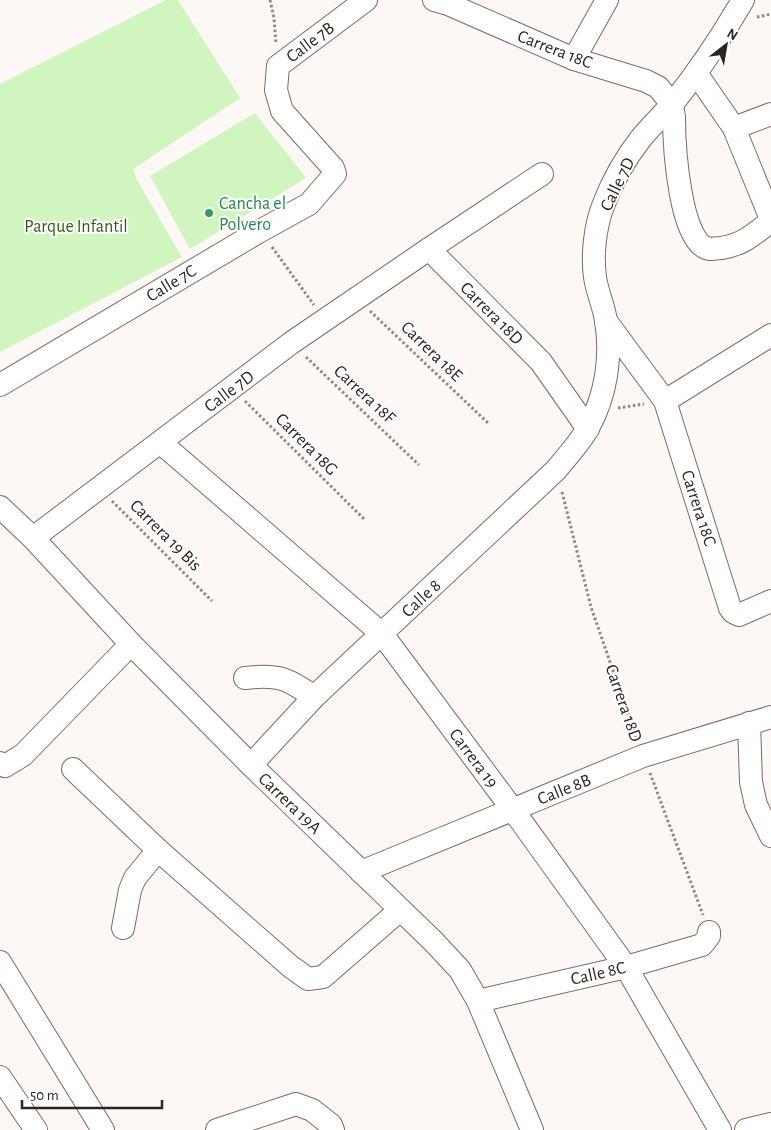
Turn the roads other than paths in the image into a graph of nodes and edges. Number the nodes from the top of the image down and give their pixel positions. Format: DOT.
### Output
graph roads {
  1 [pos="366,0"];
  2 [pos="607,0"];
  3 [pos="743,0"];
  4 [pos="444,1"];
  5 [pos="574,59"];
  6 [pos="696,73"];
  7 [pos="672,104"];
  8 [pos="771,114"];
  9 [pos="734,128"];
  10 [pos="335,174"];
  11 [pos="542,174"];
  12 [pos="771,220"];
  13 [pos="429,249"];
  14 [pos="606,322"];
  15 [pos="771,335"];
  16 [pos="0,385"];
  17 [pos="665,401"];
  18 [pos="592,421"];
  19 [pos="161,443"];
  20 [pos="0,507"];
  21 [pos="32,538"];
  22 [pos="771,601"];
  23 [pos="382,634"];
  24 [pos="131,644"];
  25 [pos="245,678"];
  26 [pos="314,697"];
  27 [pos="771,717"];
  28 [pos="749,723"];
  29 [pos="0,762"];
  30 [pos="251,765"];
  31 [pos="73,769"];
  32 [pos="513,810"];
  33 [pos="771,836"];
  34 [pos="158,850"];
  35 [pos="361,872"];
  36 [pos="400,910"];
  37 [pos="123,928"];
  38 [pos="709,932"];
  39 [pos="0,962"];
  40 [pos="626,967"];
  41 [pos="478,1001"];
  42 [pos="0,1077"];
  43 [pos="771,1124"];
  44 [pos="36,1130"];
  45 [pos="103,1130"];
  46 [pos="217,1130"];
  47 [pos="333,1130"];
  48 [pos="532,1130"];
  49 [pos="720,1130"];
  50 [pos="746,1130"];
  1 -- 10 [label="street, Calle 7B"];
  2 -- 5 [label="street"];
  3 -- 6 [label="street, Calle 7D"];
  4 -- 5 [label="street, Carrera 18C"];
  5 -- 7 [label="street, Carrera 18C"];
  6 -- 7 [label="street, Calle 7D"];
  6 -- 9 [label="street"];
  7 -- 12 [label="street"];
  7 -- 14 [label="street, Calle 7D"];
  8 -- 9 [label="street"];
  9 -- 12 [label="street"];
  10 -- 16 [label="street, Calle 7C"];
  11 -- 13 [label="street, Calle 7D"];
  13 -- 18 [label="street, Carrera 18D"];
  13 -- 19 [label="street, Calle 7D"];
  14 -- 17 [label="street, Carrera 18C"];
  14 -- 18 [label="street, Calle 7D"];
  15 -- 17 [label="street"];
  17 -- 22 [label="street, Carrera 18C"];
  18 -- 23 [label="street, Calle 8"];
  19 -- 21 [label="street, Calle 7D"];
  19 -- 23 [label="street, Carrera 19"];
  20 -- 21 [label="street, Carrera 19A"];
  21 -- 24 [label="street, Carrera 19A"];
  23 -- 26 [label="street, Calle 8"];
  23 -- 32 [label="street, Carrera 19"];
  24 -- 29 [label="street"];
  24 -- 30 [label="street, Carrera 19A"];
  25 -- 26 [label="street"];
  26 -- 30 [label="street, Calle 8"];
  27 -- 28 [label="street, Calle 8B"];
  28 -- 32 [label="street, Calle 8B"];
  28 -- 33 [label="street"];
  30 -- 35 [label="street, Carrera 19A"];
  31 -- 34 [label="street"];
  32 -- 35 [label="street, Calle 8B"];
  32 -- 40 [label="street, Carrera 19"];
  34 -- 36 [label="street"];
  34 -- 37 [label="street"];
  35 -- 36 [label="street, Carrera 19A"];
  36 -- 41 [label="street, Carrera 19A"];
  38 -- 40 [label="street, Calle 8C"];
  39 -- 45 [label="street"];
  40 -- 41 [label="street, Calle 8C"];
  40 -- 49 [label="street, Carrera 19"];
  41 -- 48 [label="street, Carrera 19A"];
  42 -- 44 [label="street"];
  43 -- 50 [label="street"];
  46 -- 47 [label="street"];
}
